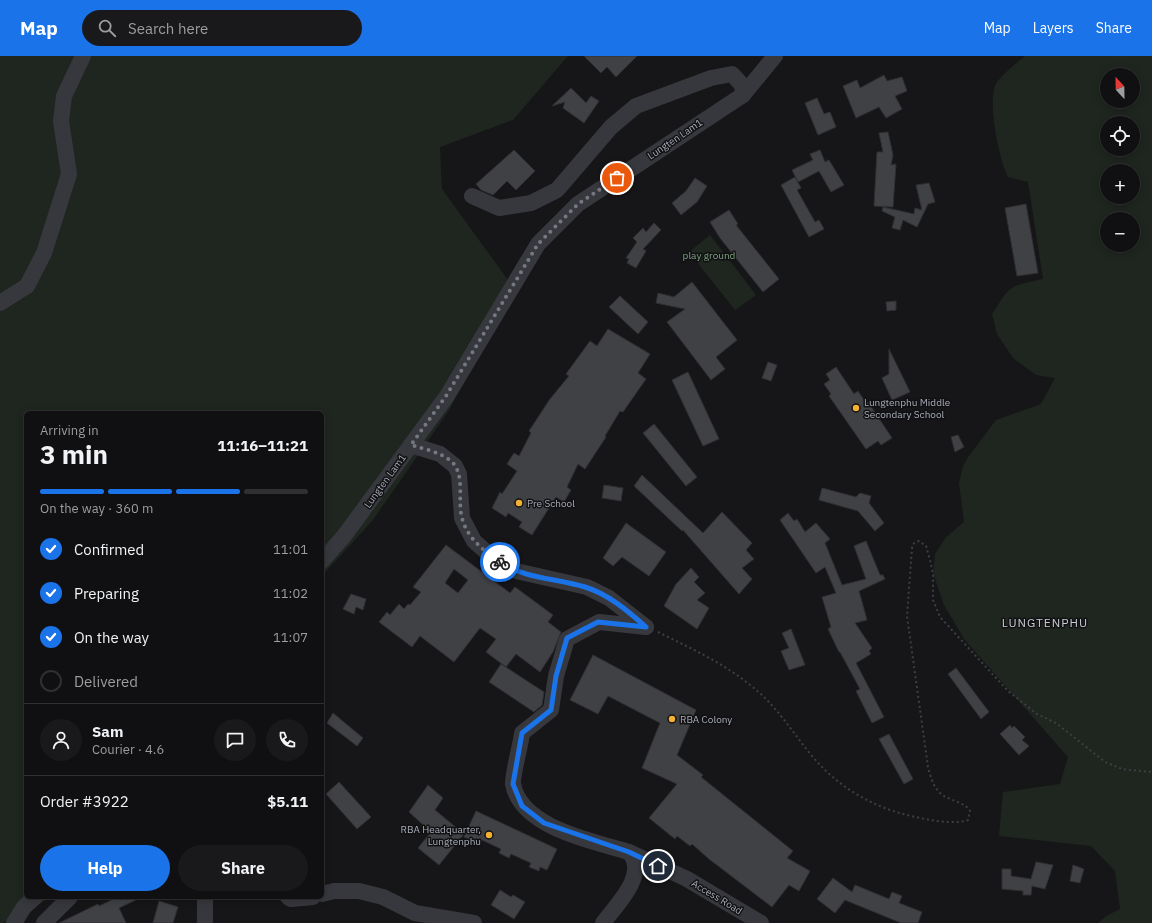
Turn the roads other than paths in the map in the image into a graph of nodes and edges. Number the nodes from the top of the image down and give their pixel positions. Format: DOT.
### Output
graph roads {
  1 [pos="83,56"];
  2 [pos="775,56"];
  3 [pos="744,95"];
  4 [pos="472,196"];
  5 [pos="0,303"];
  6 [pos="411,445"];
  7 [pos="324,559"];
  8 [pos="629,852"];
  9 [pos="324,894"];
  10 [pos="33,899"];
  11 [pos="68,899"];
  12 [pos="205,899"];
  13 [pos="14,923"];
  14 [pos="44,923"];
  15 [pos="205,923"];
  16 [pos="474,923"];
  17 [pos="603,923"];
  18 [pos="761,923"];
  1 -- 5 [label="street"];
  2 -- 3 [label="street, Lungten Lam1"];
  3 -- 4 [label="street"];
  3 -- 6 [label="street, Lungten Lam1"];
  6 -- 7 [label="street, Lungten Lam1"];
  6 -- 8 [label="street, Access Road"];
  8 -- 17 [label="street"];
  8 -- 18 [label="street, Access Road"];
  9 -- 16 [label="street"];
  10 -- 13 [label="street"];
  11 -- 14 [label="street"];
  12 -- 15 [label="street"];
}
